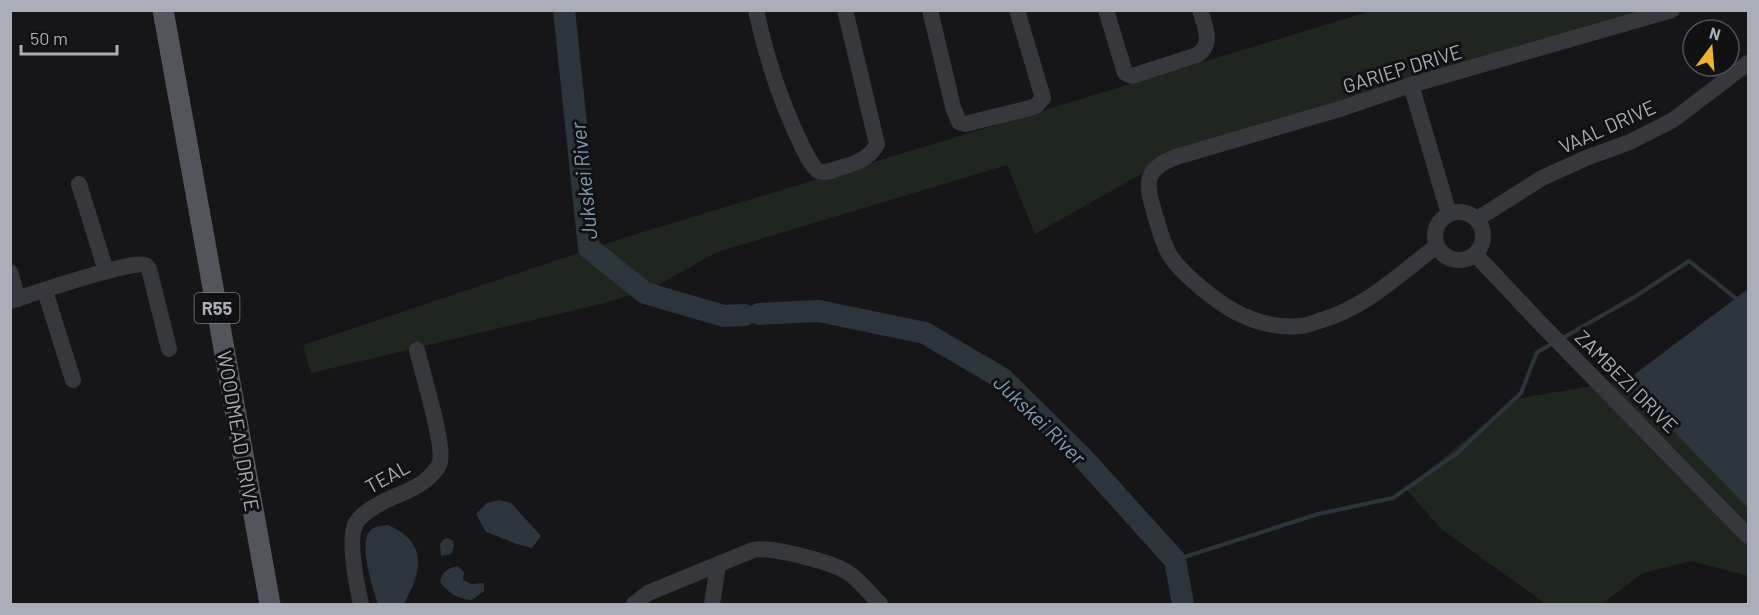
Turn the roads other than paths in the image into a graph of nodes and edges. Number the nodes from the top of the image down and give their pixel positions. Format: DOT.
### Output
graph roads {
  1 [pos="163,10"];
  2 [pos="756,10"];
  3 [pos="844,10"];
  4 [pos="930,10"];
  5 [pos="1017,10"];
  6 [pos="1106,10"];
  7 [pos="1200,10"];
  8 [pos="1672,10"];
  9 [pos="1749,63"];
  10 [pos="1411,85"];
  11 [pos="79,184"];
  12 [pos="1449,213"];
  13 [pos="1477,219"];
  14 [pos="1437,246"];
  15 [pos="1475,254"];
  16 [pos="106,271"];
  17 [pos="10,272"];
  18 [pos="45,291"];
  19 [pos="14,300"];
  20 [pos="169,349"];
  21 [pos="417,350"];
  22 [pos="73,380"];
  23 [pos="1749,536"];
  24 [pos="718,565"];
  25 [pos="270,604"];
  26 [pos="361,604"];
  27 [pos="634,604"];
  28 [pos="712,604"];
  29 [pos="880,604"];
  1 -- 25 [label="main road, WOODMEAD DRIVE / R55"];
  2 -- 3 [label="street"];
  4 -- 5 [label="street"];
  6 -- 7 [label="street"];
  8 -- 10 [label="street, GARIEP DRIVE"];
  9 -- 13 [label="street, VAAL DRIVE"];
  10 -- 12 [label="street"];
  10 -- 14 [label="street, GARIEP DRIVE"];
  11 -- 16 [label="street"];
  12 -- 13 [label="street"];
  12 -- 14 [label="street"];
  13 -- 15 [label="street"];
  14 -- 15 [label="street"];
  15 -- 23 [label="street, ZAMBEZI DRIVE"];
  16 -- 18 [label="street"];
  16 -- 20 [label="street"];
  17 -- 19 [label="street"];
  18 -- 19 [label="street"];
  18 -- 22 [label="street"];
  21 -- 26 [label="street, TEAL"];
  24 -- 27 [label="street"];
  24 -- 28 [label="street"];
  24 -- 29 [label="street"];
}
